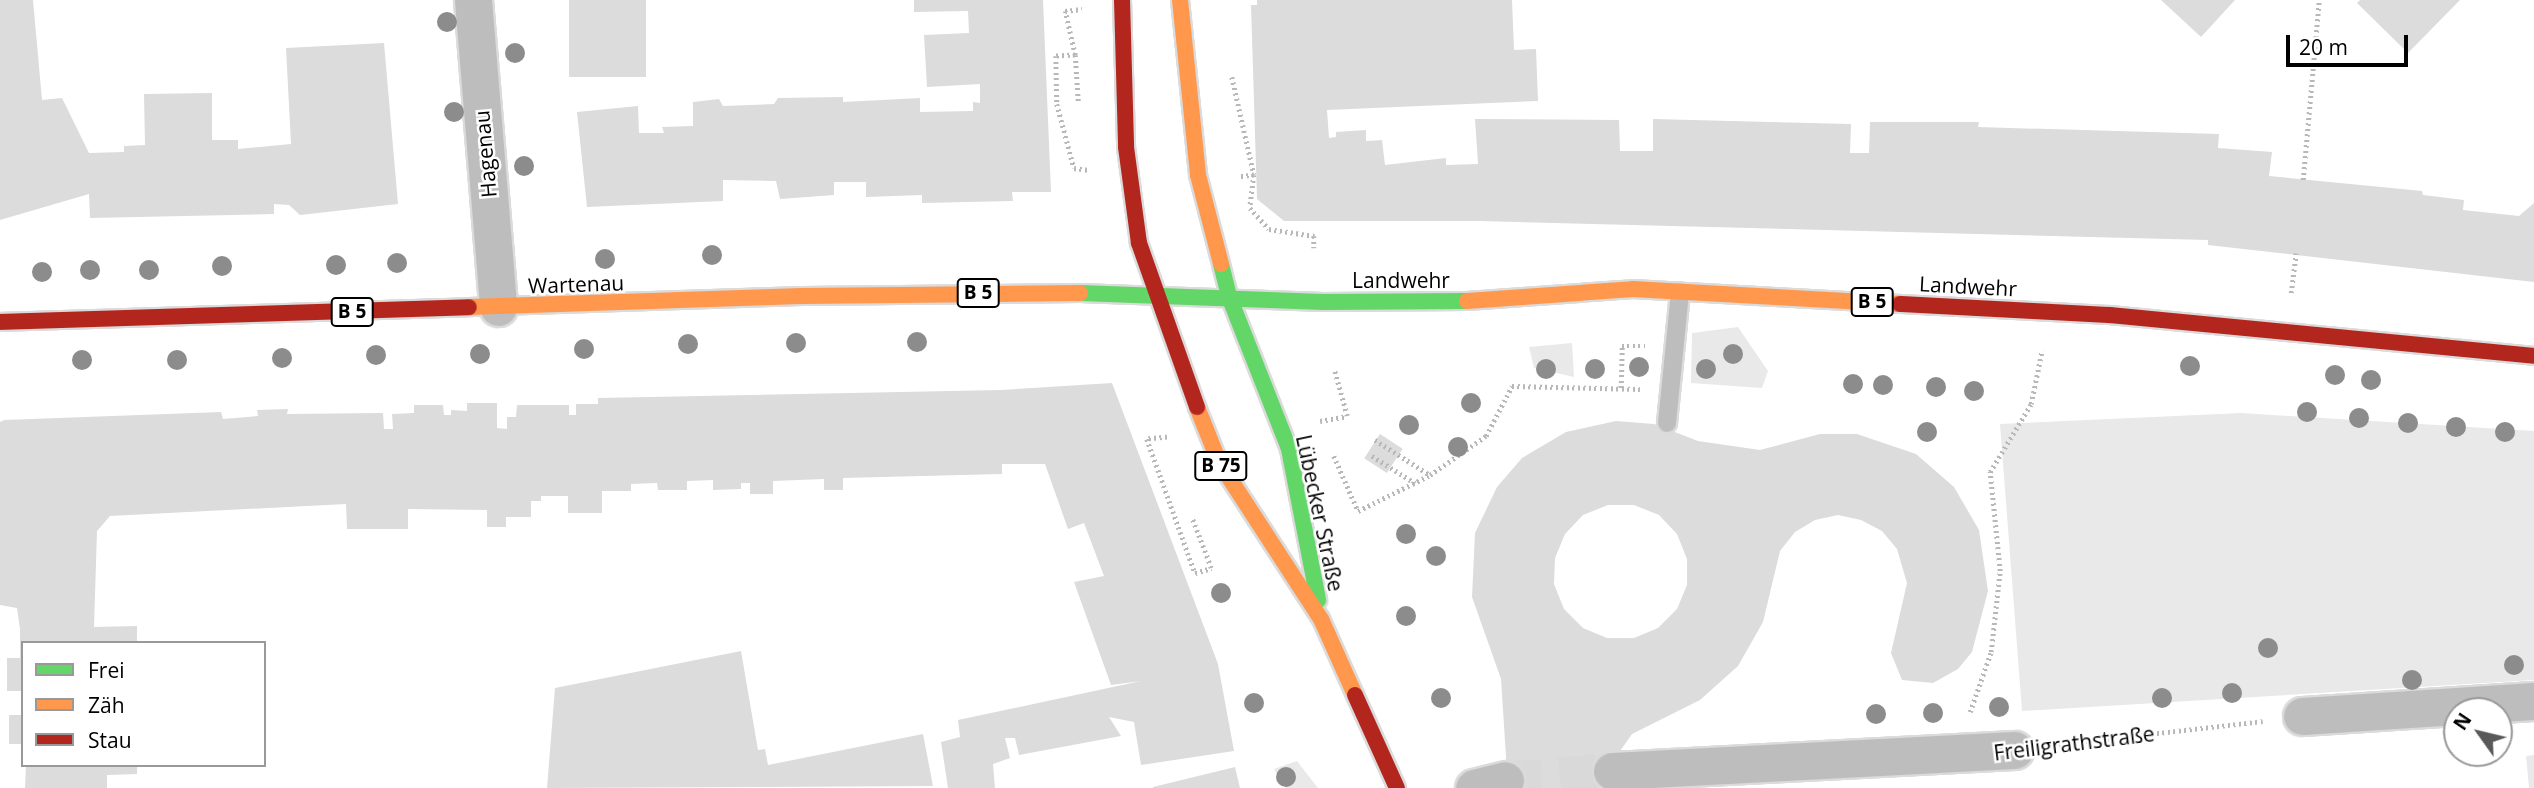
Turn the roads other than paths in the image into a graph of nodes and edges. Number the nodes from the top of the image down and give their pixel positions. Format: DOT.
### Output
graph roads {
  1 [pos="473,0"];
  2 [pos="1122,0"];
  3 [pos="1180,0"];
  4 [pos="1680,293"];
  5 [pos="1154,296"];
  6 [pos="1230,299"];
  7 [pos="498,307"];
  8 [pos="0,322"];
  9 [pos="2534,356"];
  10 [pos="1667,423"];
  11 [pos="1321,620"];
  12 [pos="2534,701"];
  13 [pos="2302,716"];
  14 [pos="2014,750"];
  15 [pos="1612,771"];
  16 [pos="1397,788"];
  1 -- 7 [label="street, Hagenau"];
  2 -- 5 [label="main road, Lübecker Straße"];
  3 -- 6 [label="main road, Lübecker Straße"];
  4 -- 6 [label="main road, Landwehr / B 5"];
  4 -- 9 [label="main road, Landwehr / B 5"];
  4 -- 10 [label="lane"];
  5 -- 6 [label="main road, B 5"];
  5 -- 7 [label="main road, Wartenau / B 5"];
  5 -- 11 [label="main road, Lübecker Straße / B 75"];
  6 -- 11 [label="main road, Lübecker Straße / B 75"];
  7 -- 8 [label="main road, Wartenau / B 5"];
  11 -- 16 [label="main road, Lübecker Straße / B 75"];
  12 -- 13 [label="street"];
  14 -- 15 [label="street, Freiligrathstraße"];
}
